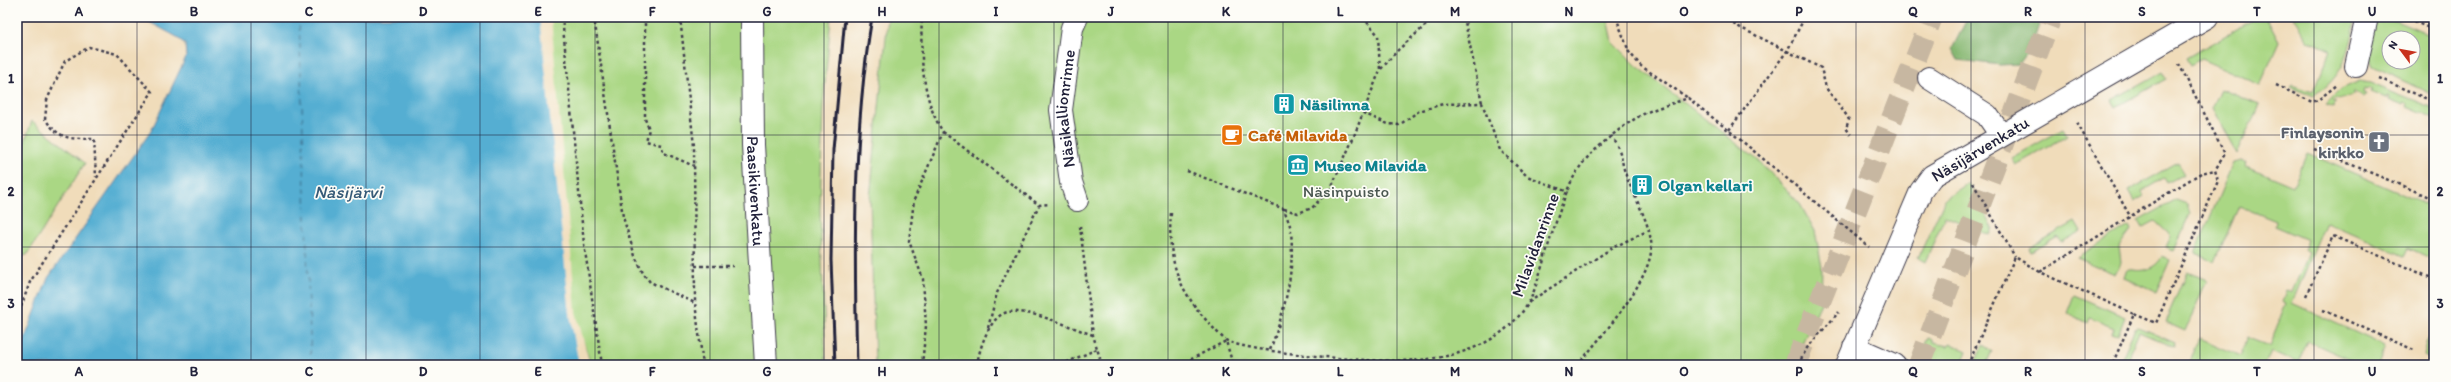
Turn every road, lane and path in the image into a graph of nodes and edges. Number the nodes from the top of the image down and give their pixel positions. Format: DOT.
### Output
graph roads {
  1 [pos="562,17"];
  2 [pos="594,17"];
  3 [pos="645,17"];
  4 [pos="680,17"];
  5 [pos="752,17"];
  6 [pos="922,17"];
  7 [pos="1077,17"];
  8 [pos="1435,17"];
  9 [pos="1464,17"];
  10 [pos="1616,17"];
  11 [pos="1805,17"];
  12 [pos="2207,17"];
  13 [pos="2367,17"];
  14 [pos="2403,17"];
  15 [pos="1366,21"];
  16 [pos="1733,24"];
  17 [pos="2434,30"];
  18 [pos="1787,51"];
  19 [pos="2177,59"];
  20 [pos="2356,66"];
  21 [pos="1380,70"];
  22 [pos="1929,78"];
  23 [pos="2276,85"];
  24 [pos="1688,98"];
  25 [pos="2434,102"];
  26 [pos="1482,103"];
  27 [pos="1363,113"];
  28 [pos="2074,119"];
  29 [pos="1729,130"];
  30 [pos="943,132"];
  31 [pos="1851,135"];
  32 [pos="2001,135"];
  33 [pos="1611,136"];
  34 [pos="2314,149"];
  35 [pos="694,166"];
  36 [pos="2215,170"];
  37 [pos="1187,171"];
  38 [pos="96,177"];
  39 [pos="1970,177"];
  40 [pos="1568,192"];
  41 [pos="2434,199"];
  42 [pos="1076,200"];
  43 [pos="1284,209"];
  44 [pos="1171,213"];
  45 [pos="2130,216"];
  46 [pos="1648,231"];
  47 [pos="1870,248"];
  48 [pos="2015,257"];
  49 [pos="695,266"];
  50 [pos="738,266"];
  51 [pos="2040,272"];
  52 [pos="2434,279"];
  53 [pos="2306,296"];
  54 [pos="696,303"];
  55 [pos="1529,303"];
  56 [pos="1840,310"];
  57 [pos="2323,310"];
  58 [pos="2134,314"];
  59 [pos="17,318"];
  60 [pos="988,329"];
  61 [pos="1093,335"];
  62 [pos="1226,342"];
  63 [pos="1097,349"];
  64 [pos="1270,350"];
  65 [pos="2414,350"];
  66 [pos="1851,356"];
  67 [pos="602,365"];
  68 [pos="703,365"];
  69 [pos="766,365"];
  70 [pos="922,365"];
  71 [pos="977,365"];
  72 [pos="1061,365"];
  73 [pos="1102,365"];
  74 [pos="1180,365"];
  75 [pos="1233,365"];
  76 [pos="1578,365"];
  77 [pos="1798,365"];
  78 [pos="1895,365"];
  79 [pos="1968,365"];
  80 [pos="2112,365"];
  1 -- 67 [label="path"];
  2 -- 54 [label="path"];
  3 -- 35 [label="path"];
  4 -- 35 [label="path"];
  5 -- 69 [label="street, Paasikivenkatu"];
  6 -- 30 [label="path"];
  7 -- 42 [label="street, Näsikallionrinne"];
  8 -- 21 [label="path"];
  9 -- 26 [label="path"];
  10 -- 24 [label="path"];
  11 -- 18 [label="path"];
  12 -- 32 [label="street, Näsijärvenkatu"];
  13 -- 20 [label="street"];
  14 -- 17 [label="path"];
  15 -- 21 [label="path"];
  16 -- 18 [label="path"];
  18 -- 29 [label="path"];
  18 -- 31 [label="path"];
  19 -- 36 [label="path"];
  20 -- 23 [label="path"];
  20 -- 25 [label="path"];
  21 -- 27 [label="path"];
  22 -- 32 [label="street"];
  24 -- 29 [label="path"];
  24 -- 33 [label="path, Milavidanrinne"];
  26 -- 27 [label="path"];
  26 -- 40 [label="path"];
  27 -- 43 [label="path"];
  28 -- 45 [label="path"];
  29 -- 47 [label="path"];
  30 -- 60 [label="path"];
  30 -- 70 [label="path"];
  32 -- 66 [label="street, Näsijärvenkatu"];
  33 -- 40 [label="path, Milavidanrinne"];
  33 -- 46 [label="path"];
  34 -- 41 [label="path"];
  35 -- 49 [label="path"];
  36 -- 45 [label="path"];
  36 -- 58 [label="path"];
  37 -- 43 [label="path"];
  38 -- 38 [label="path"];
  38 -- 59 [label="path"];
  39 -- 48 [label="path"];
  40 -- 55 [label="path, Milavidanrinne"];
  42 -- 61 [label="path"];
  43 -- 64 [label="path"];
  44 -- 62 [label="path"];
  45 -- 51 [label="path"];
  46 -- 55 [label="path"];
  46 -- 76 [label="path"];
  48 -- 51 [label="path"];
  48 -- 79 [label="path"];
  49 -- 50 [label="path"];
  49 -- 54 [label="path"];
  51 -- 58 [label="path"];
  52 -- 53 [label="path"];
  54 -- 68 [label="path"];
  55 -- 64 [label="path, Milavidanrinne"];
  56 -- 77 [label="path"];
  57 -- 65 [label="path"];
  58 -- 80 [label="path"];
  60 -- 61 [label="path"];
  60 -- 71 [label="path"];
  61 -- 63 [label="path"];
  62 -- 64 [label="path, Milavidanrinne"];
  62 -- 74 [label="path"];
  62 -- 75 [label="path"];
  63 -- 72 [label="path"];
  63 -- 73 [label="path"];
  66 -- 78 [label="street"];
}
